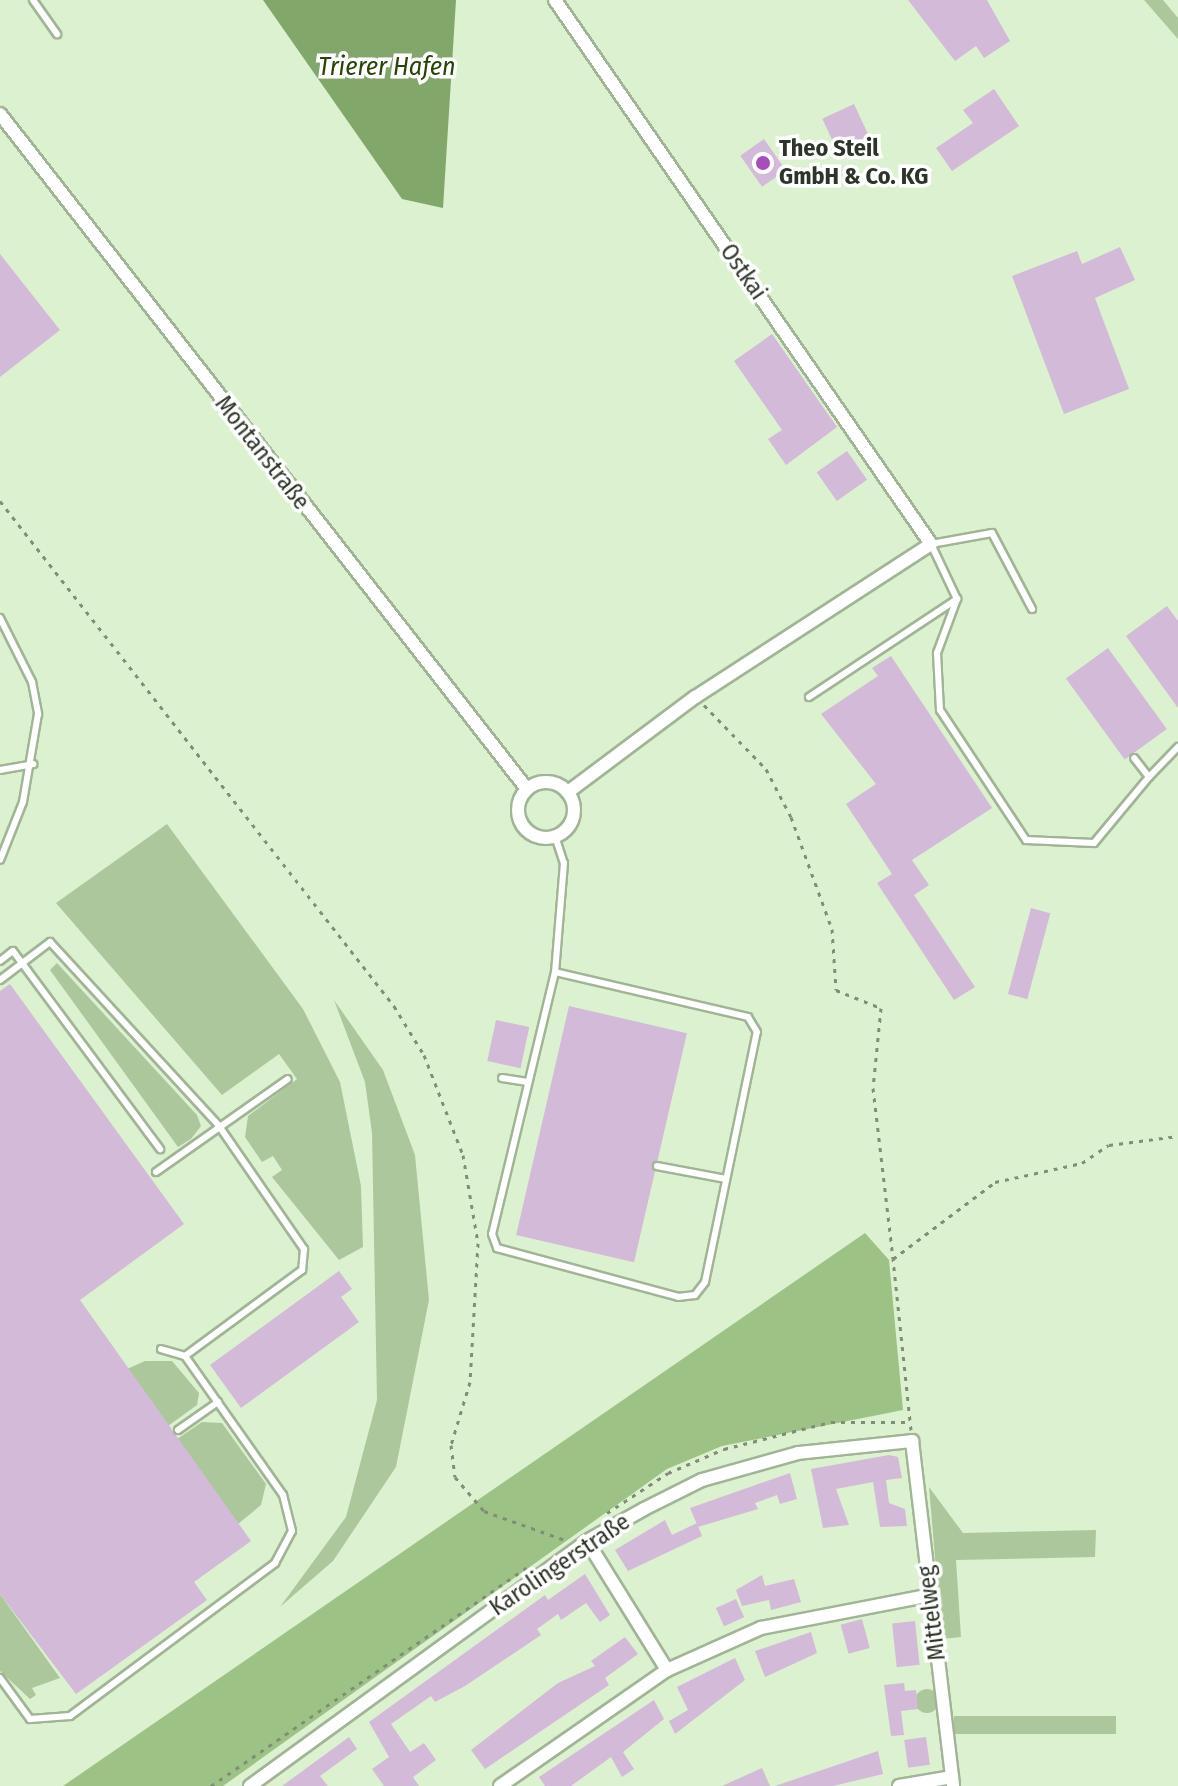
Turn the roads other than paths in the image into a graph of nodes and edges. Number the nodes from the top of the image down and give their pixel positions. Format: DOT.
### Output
graph roads {
  1 [pos="33,0"];
  2 [pos="555,0"];
  3 [pos="57,34"];
  4 [pos="0,114"];
  5 [pos="931,544"];
  6 [pos="957,599"];
  7 [pos="1032,609"];
  8 [pos="0,618"];
  9 [pos="809,697"];
  10 [pos="1178,747"];
  11 [pos="1134,758"];
  12 [pos="33,764"];
  13 [pos="0,770"];
  14 [pos="1149,777"];
  15 [pos="527,789"];
  16 [pos="568,792"];
  17 [pos="555,836"];
  18 [pos="0,860"];
  19 [pos="0,961"];
  20 [pos="22,963"];
  21 [pos="555,972"];
  22 [pos="0,980"];
  23 [pos="502,1078"];
  24 [pos="288,1079"];
  25 [pos="528,1082"];
  26 [pos="219,1126"];
  27 [pos="160,1149"];
  28 [pos="657,1166"];
  29 [pos="156,1172"];
  30 [pos="726,1179"];
  31 [pos="161,1349"];
  32 [pos="185,1356"];
  33 [pos="218,1402"];
  34 [pos="178,1430"];
  35 [pos="912,1441"];
  36 [pos="587,1541"];
  37 [pos="930,1595"];
  38 [pos="667,1670"];
  39 [pos="0,1678"];
  40 [pos="952,1782"];
  41 [pos="250,1786"];
  42 [pos="500,1786"];
  43 [pos="899,1786"];
  1 -- 3 [label="lane"];
  2 -- 5 [label="street, Ostkai"];
  4 -- 15 [label="street, Montanstraße"];
  5 -- 6 [label="lane"];
  5 -- 7 [label="lane"];
  5 -- 16 [label="street"];
  6 -- 9 [label="lane"];
  6 -- 14 [label="lane"];
  8 -- 12 [label="lane"];
  10 -- 14 [label="lane"];
  11 -- 14 [label="lane"];
  12 -- 13 [label="lane"];
  12 -- 18 [label="lane"];
  15 -- 16 [label="street"];
  15 -- 17 [label="street"];
  16 -- 17 [label="street"];
  17 -- 21 [label="lane"];
  19 -- 20 [label="lane"];
  20 -- 22 [label="lane"];
  20 -- 26 [label="lane"];
  20 -- 27 [label="lane"];
  21 -- 25 [label="lane"];
  21 -- 30 [label="lane"];
  23 -- 25 [label="lane"];
  24 -- 26 [label="lane"];
  25 -- 30 [label="lane"];
  26 -- 29 [label="lane"];
  26 -- 32 [label="lane"];
  28 -- 30 [label="lane"];
  31 -- 32 [label="lane"];
  32 -- 33 [label="lane"];
  33 -- 34 [label="lane"];
  33 -- 39 [label="lane"];
  35 -- 36 [label="street, Karolingerstraße"];
  35 -- 37 [label="street, Mittelweg"];
  36 -- 38 [label="street"];
  36 -- 41 [label="street, Karolingerstraße"];
  37 -- 38 [label="street"];
  37 -- 40 [label="street, Mittelweg"];
  38 -- 42 [label="street"];
  40 -- 43 [label="street"];
}
